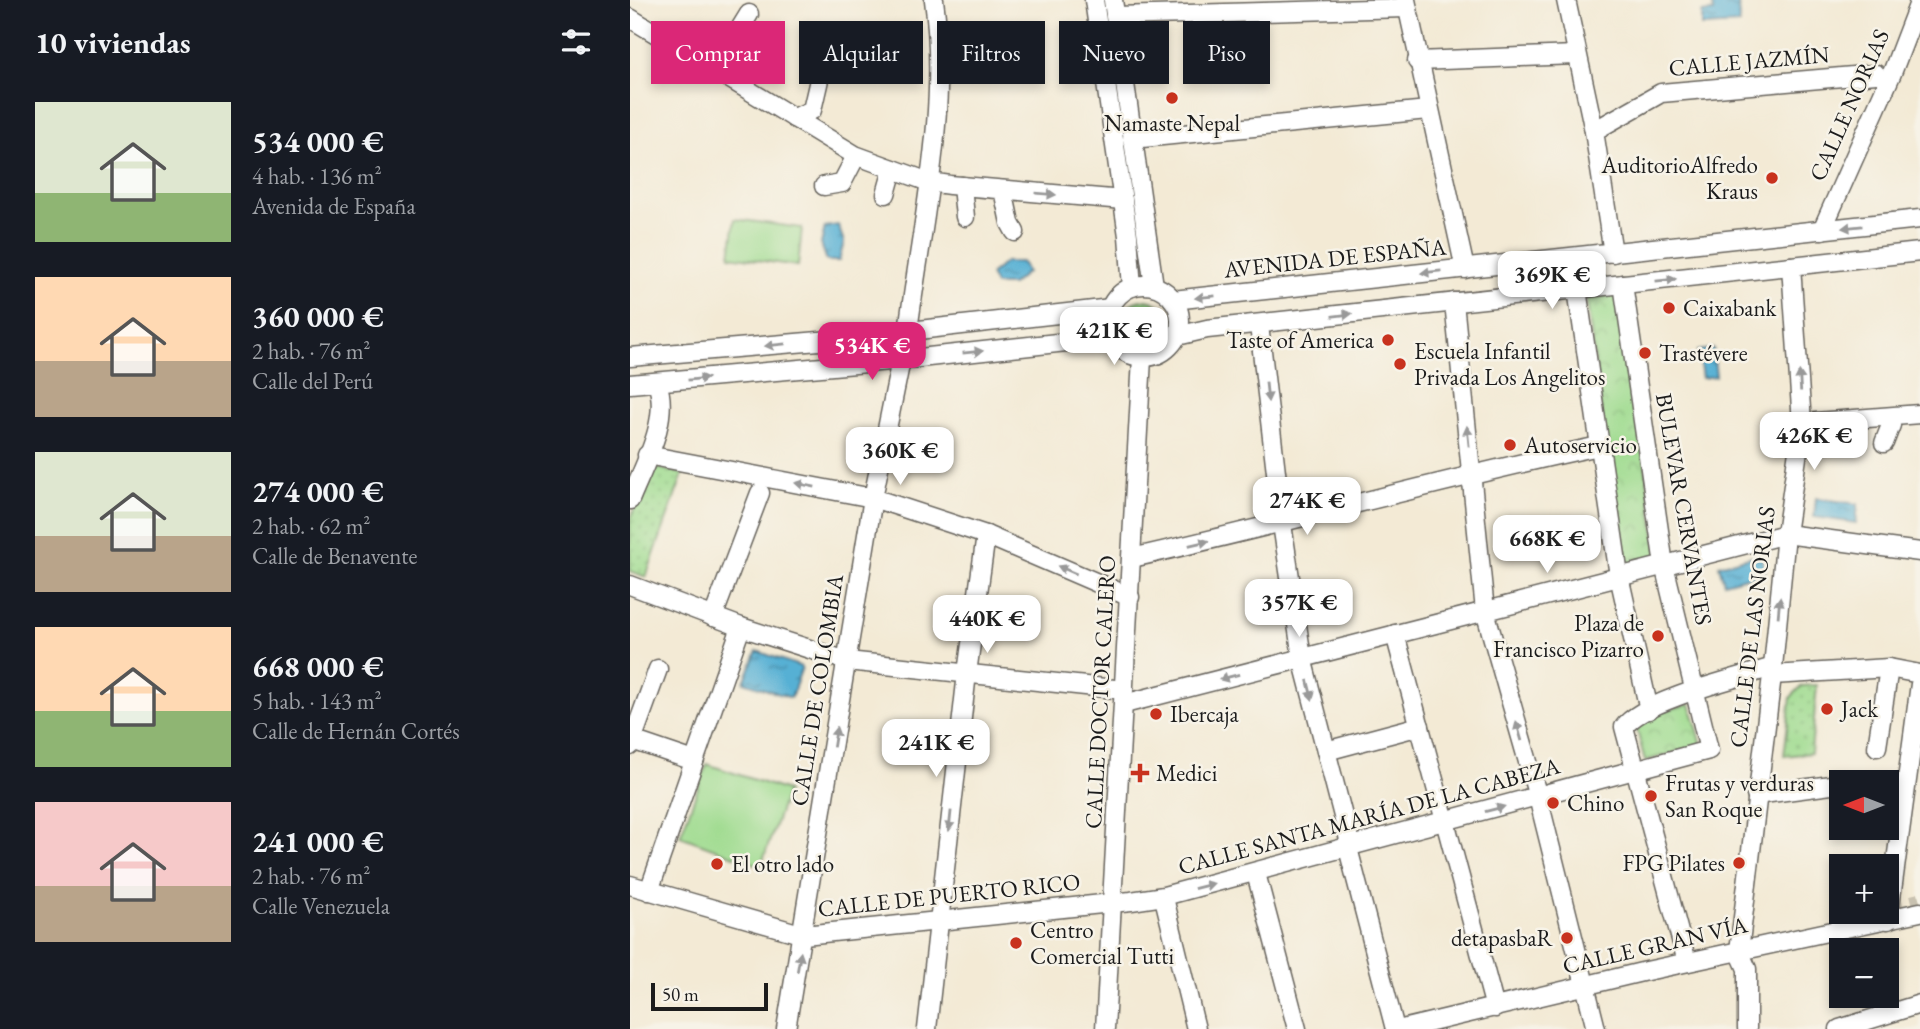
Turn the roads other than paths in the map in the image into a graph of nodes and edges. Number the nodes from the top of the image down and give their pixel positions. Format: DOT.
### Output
graph roads {
  1 [pos="934,0"];
  2 [pos="1094,0"];
  3 [pos="1566,0"];
  4 [pos="1920,0"];
  5 [pos="1406,4"];
  6 [pos="1114,8"];
  7 [pos="749,14"];
  8 [pos="630,18"];
  9 [pos="745,21"];
  10 [pos="651,31"];
  11 [pos="1576,55"];
  12 [pos="1417,61"];
  13 [pos="1876,74"];
  14 [pos="738,84"];
  15 [pos="818,84"];
  16 [pos="1428,110"];
  17 [pos="794,118"];
  18 [pos="1594,131"];
  19 [pos="1132,139"];
  20 [pos="856,156"];
  21 [pos="893,169"];
  22 [pos="929,182"];
  23 [pos="824,186"];
  24 [pos="962,186"];
  25 [pos="1003,190"];
  26 [pos="886,194"];
  27 [pos="1123,200"];
  28 [pos="965,218"];
  29 [pos="1920,219"];
  30 [pos="1822,230"];
  31 [pos="1015,232"];
  32 [pos="1920,252"];
  33 [pos="1613,253"];
  34 [pos="1791,266"];
  35 [pos="1465,269"];
  36 [pos="1623,284"];
  37 [pos="1154,286"];
  38 [pos="1132,287"];
  39 [pos="1577,289"];
  40 [pos="1174,300"];
  41 [pos="1454,302"];
  42 [pos="1111,308"];
  43 [pos="1259,325"];
  44 [pos="908,331"];
  45 [pos="1177,336"];
  46 [pos="1112,337"];
  47 [pos="630,357"];
  48 [pos="1142,358"];
  49 [pos="901,360"];
  50 [pos="657,383"];
  51 [pos="630,384"];
  52 [pos="1920,414"];
  53 [pos="1889,417"];
  54 [pos="1802,424"];
  55 [pos="1884,443"];
  56 [pos="1599,446"];
  57 [pos="647,455"];
  58 [pos="1472,473"];
  59 [pos="760,493"];
  60 [pos="873,498"];
  61 [pos="630,500"];
  62 [pos="1282,524"];
  63 [pos="1786,534"];
  64 [pos="986,535"];
  65 [pos="1920,552"];
  66 [pos="1132,558"];
  67 [pos="1664,565"];
  68 [pos="1619,576"];
  69 [pos="630,585"];
  70 [pos="1130,597"];
  71 [pos="1485,611"];
  72 [pos="713,617"];
  73 [pos="741,627"];
  74 [pos="1395,634"];
  75 [pos="1302,658"];
  76 [pos="846,662"];
  77 [pos="1889,668"];
  78 [pos="658,669"];
  79 [pos="1773,671"];
  80 [pos="967,673"];
  81 [pos="1920,674"];
  82 [pos="1920,684"];
  83 [pos="1694,691"];
  84 [pos="1124,697"];
  85 [pos="1649,710"];
  86 [pos="1420,726"];
  87 [pos="631,743"];
  88 [pos="1877,747"];
  89 [pos="1326,751"];
  90 [pos="694,761"];
  91 [pos="1636,770"];
  92 [pos="1829,785"];
  93 [pos="1756,795"];
  94 [pos="1538,797"];
  95 [pos="1446,822"];
  96 [pos="1350,850"];
  97 [pos="1897,854"];
  98 [pos="1257,877"];
  99 [pos="630,885"];
  100 [pos="649,891"];
  101 [pos="1165,902"];
  102 [pos="1113,903"];
  103 [pos="1920,912"];
  104 [pos="1899,917"];
  105 [pos="939,919"];
  106 [pos="1869,924"];
  107 [pos="804,935"];
  108 [pos="1739,951"];
  109 [pos="1687,962"];
  110 [pos="1585,985"];
  111 [pos="1920,1004"];
  112 [pos="1495,1008"];
  113 [pos="1448,1024"];
  114 [pos="1868,1025"];
  115 [pos="786,1029"];
  116 [pos="928,1029"];
  117 [pos="1105,1029"];
  118 [pos="1196,1029"];
  119 [pos="1297,1029"];
  120 [pos="1395,1029"];
  121 [pos="1402,1029"];
  122 [pos="1595,1029"];
  123 [pos="1747,1029"];
  124 [pos="1839,1029"];
  1 -- 22 [label="street"];
  2 -- 27 [label="street"];
  3 -- 11 [label="street"];
  4 -- 30 [label="street, CALLE NORIAS"];
  5 -- 6 [label="street"];
  5 -- 12 [label="street"];
  6 -- 19 [label="street"];
  7 -- 9 [label="street"];
  8 -- 10 [label="street"];
  11 -- 12 [label="street"];
  11 -- 18 [label="street"];
  12 -- 16 [label="street"];
  13 -- 18 [label="street, CALLE JAZMÍN"];
  14 -- 17 [label="street"];
  15 -- 17 [label="street"];
  16 -- 19 [label="street"];
  16 -- 35 [label="street"];
  17 -- 20 [label="street"];
  18 -- 33 [label="street"];
  19 -- 37 [label="street"];
  20 -- 21 [label="street"];
  20 -- 23 [label="street"];
  21 -- 22 [label="street"];
  21 -- 26 [label="street"];
  22 -- 24 [label="street"];
  22 -- 44 [label="street"];
  24 -- 25 [label="street"];
  24 -- 28 [label="street"];
  25 -- 27 [label="street, one-way"];
  25 -- 31 [label="street"];
  27 -- 38 [label="street"];
  29 -- 30 [label="street, AVENIDA DE ESPAÑA, one-way"];
  30 -- 33 [label="street, AVENIDA DE ESPAÑA"];
  32 -- 34 [label="street"];
  33 -- 35 [label="street, AVENIDA DE ESPAÑA"];
  36 -- 34 [label="street, one-way"];
  54 -- 34 [label="street, CALLE DE LAS NORIAS, one-way"];
  35 -- 40 [label="street, AVENIDA DE ESPAÑA, one-way"];
  36 -- 39 [label="street"];
  36 -- 67 [label="street, BULEVAR CERVANTES"];
  37 -- 38 [label="street"];
  37 -- 40 [label="street"];
  38 -- 42 [label="street"];
  39 -- 41 [label="street"];
  39 -- 56 [label="street"];
  40 -- 45 [label="street"];
  43 -- 41 [label="street, one-way"];
  58 -- 41 [label="street, one-way"];
  42 -- 44 [label="street"];
  42 -- 46 [label="street"];
  43 -- 45 [label="street"];
  43 -- 62 [label="street, one-way"];
  44 -- 47 [label="street, one-way"];
  45 -- 48 [label="street"];
  46 -- 48 [label="street"];
  49 -- 46 [label="street, one-way"];
  48 -- 66 [label="street, CALLE DOCTOR CALERO"];
  50 -- 49 [label="street, one-way"];
  49 -- 60 [label="street, CALLE DE COLOMBIA"];
  50 -- 51 [label="street"];
  50 -- 57 [label="street"];
  52 -- 53 [label="street"];
  53 -- 54 [label="street"];
  53 -- 55 [label="street"];
  54 -- 63 [label="street, CALLE DE LAS NORIAS"];
  56 -- 58 [label="street"];
  56 -- 68 [label="street"];
  60 -- 57 [label="street, one-way"];
  57 -- 61 [label="street"];
  58 -- 62 [label="street"];
  58 -- 71 [label="street"];
  59 -- 72 [label="street"];
  60 -- 64 [label="street"];
  60 -- 76 [label="street, CALLE DE COLOMBIA"];
  66 -- 62 [label="street, one-way"];
  62 -- 75 [label="street"];
  63 -- 65 [label="street"];
  63 -- 67 [label="street"];
  79 -- 63 [label="street, CALLE DE LAS NORIAS, one-way"];
  70 -- 64 [label="street, one-way"];
  64 -- 80 [label="street"];
  66 -- 70 [label="street, CALLE DOCTOR CALERO"];
  67 -- 68 [label="street"];
  67 -- 83 [label="street, BULEVAR CERVANTES"];
  68 -- 71 [label="street"];
  68 -- 85 [label="street"];
  69 -- 72 [label="street"];
  70 -- 84 [label="street, CALLE DOCTOR CALERO"];
  71 -- 74 [label="street"];
  94 -- 71 [label="street, one-way"];
  72 -- 73 [label="street"];
  73 -- 76 [label="street"];
  73 -- 90 [label="street"];
  74 -- 75 [label="street"];
  74 -- 86 [label="street"];
  75 -- 84 [label="street, one-way"];
  75 -- 89 [label="street, one-way"];
  76 -- 80 [label="street"];
  107 -- 76 [label="street, CALLE DE COLOMBIA, one-way"];
  77 -- 79 [label="street"];
  77 -- 81 [label="street"];
  77 -- 88 [label="street"];
  78 -- 87 [label="street"];
  79 -- 83 [label="street"];
  79 -- 93 [label="street, CALLE DE LAS NORIAS"];
  80 -- 84 [label="street"];
  80 -- 105 [label="street, one-way"];
  82 -- 97 [label="street"];
  83 -- 85 [label="street"];
  83 -- 91 [label="street, BULEVAR CERVANTES"];
  84 -- 102 [label="street, CALLE DOCTOR CALERO"];
  85 -- 91 [label="street"];
  86 -- 89 [label="street"];
  86 -- 95 [label="street"];
  87 -- 90 [label="street"];
  89 -- 96 [label="street"];
  90 -- 100 [label="street"];
  91 -- 94 [label="street, CALLE SANTA MARÍA DE LA CABEZA"];
  91 -- 109 [label="street"];
  92 -- 93 [label="street"];
  93 -- 108 [label="street, CALLE DE LAS NORIAS"];
  95 -- 94 [label="street, CALLE SANTA MARÍA DE LA CABEZA, one-way"];
  94 -- 110 [label="street"];
  95 -- 96 [label="street, CALLE SANTA MARÍA DE LA CABEZA"];
  95 -- 112 [label="street"];
  102 -- 96 [label="street, CALLE SANTA MARÍA DE LA CABEZA, one-way"];
  96 -- 120 [label="street"];
  98 -- 119 [label="street"];
  99 -- 100 [label="street, CALLE DE PUERTO RICO"];
  100 -- 107 [label="street, CALLE DE PUERTO RICO"];
  101 -- 118 [label="street"];
  102 -- 105 [label="street, CALLE DE PUERTO RICO"];
  102 -- 117 [label="street, CALLE DOCTOR CALERO"];
  103 -- 104 [label="street, CALLE GRAN VÍA"];
  105 -- 107 [label="street, CALLE DE PUERTO RICO"];
  105 -- 116 [label="street"];
  106 -- 108 [label="street, CALLE GRAN VÍA"];
  115 -- 107 [label="street, CALLE DE COLOMBIA, one-way"];
  108 -- 109 [label="street, CALLE GRAN VÍA"];
  108 -- 123 [label="street, CALLE DE LAS NORIAS"];
  109 -- 110 [label="street, CALLE GRAN VÍA"];
  110 -- 112 [label="street, CALLE GRAN VÍA"];
  110 -- 122 [label="street"];
  111 -- 114 [label="street"];
  112 -- 113 [label="street, CALLE GRAN VÍA"];
  113 -- 121 [label="street, CALLE GRAN VÍA"];
  114 -- 124 [label="street"];
}
